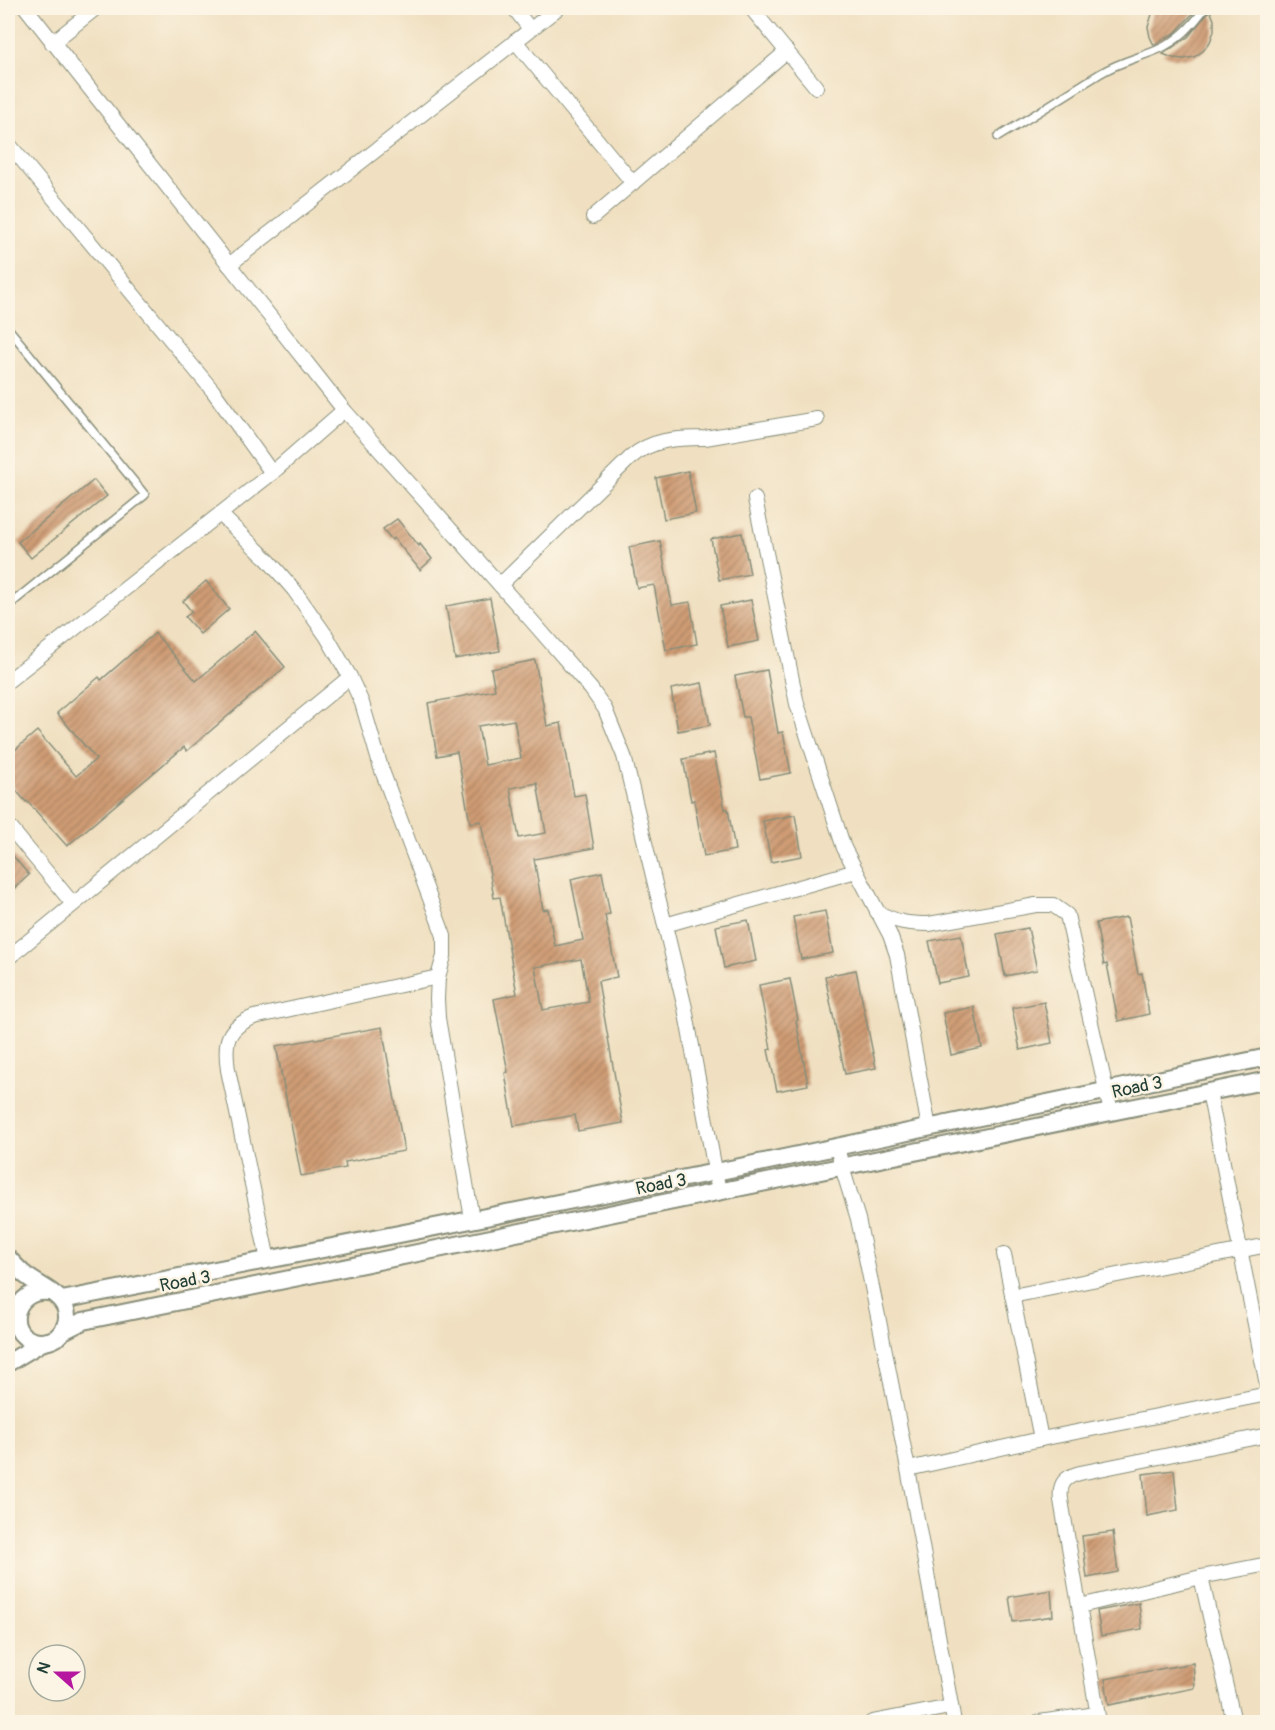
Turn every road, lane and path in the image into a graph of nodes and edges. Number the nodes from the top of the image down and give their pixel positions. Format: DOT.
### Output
graph roads {
  1 [pos="26,8"];
  2 [pos="96,8"];
  3 [pos="514,8"];
  4 [pos="558,8"];
  5 [pos="751,8"];
  6 [pos="1205,8"];
  7 [pos="530,29"];
  8 [pos="515,41"];
  9 [pos="52,43"];
  10 [pos="787,51"];
  11 [pos="816,87"];
  12 [pos="998,137"];
  13 [pos="8,143"];
  14 [pos="633,183"];
  15 [pos="594,217"];
  16 [pos="229,266"];
  17 [pos="8,328"];
  18 [pos="344,410"];
  19 [pos="817,419"];
  20 [pos="272,473"];
  21 [pos="755,499"];
  22 [pos="220,514"];
  23 [pos="500,585"];
  24 [pos="8,606"];
  25 [pos="350,677"];
  26 [pos="8,681"];
  27 [pos="8,825"];
  28 [pos="856,871"];
  29 [pos="73,904"];
  30 [pos="877,912"];
  31 [pos="665,925"];
  32 [pos="8,958"];
  33 [pos="438,977"];
  34 [pos="1268,1057"];
  35 [pos="1268,1080"];
  36 [pos="1105,1091"];
  37 [pos="1209,1092"];
  38 [pos="1111,1112"];
  39 [pos="929,1128"];
  40 [pos="837,1147"];
  41 [pos="842,1167"];
  42 [pos="716,1172"];
  43 [pos="719,1192"];
  44 [pos="472,1220"];
  45 [pos="1268,1245"];
  46 [pos="1239,1251"];
  47 [pos="1004,1254"];
  48 [pos="8,1258"];
  49 [pos="268,1260"];
  50 [pos="55,1296"];
  51 [pos="1012,1296"];
  52 [pos="12,1319"];
  53 [pos="63,1331"];
  54 [pos="43,1342"];
  55 [pos="8,1364"];
  56 [pos="1268,1392"];
  57 [pos="1268,1435"];
  58 [pos="1041,1439"];
  59 [pos="908,1468"];
  60 [pos="1268,1564"];
  61 [pos="1201,1577"];
  62 [pos="1080,1606"];
  63 [pos="950,1707"];
  64 [pos="1098,1718"];
  65 [pos="872,1722"];
  66 [pos="954,1722"];
  67 [pos="1039,1722"];
  68 [pos="1234,1722"];
  1 -- 9 [label="street"];
  2 -- 9 [label="street"];
  3 -- 7 [label="street"];
  4 -- 7 [label="street"];
  5 -- 10 [label="street"];
  6 -- 12 [label="lane"];
  7 -- 8 [label="street"];
  8 -- 14 [label="street"];
  8 -- 16 [label="street"];
  9 -- 16 [label="street"];
  10 -- 11 [label="street"];
  10 -- 14 [label="street"];
  13 -- 20 [label="street"];
  14 -- 15 [label="street"];
  16 -- 18 [label="street"];
  17 -- 24 [label="lane"];
  18 -- 20 [label="street"];
  18 -- 23 [label="street"];
  19 -- 23 [label="street"];
  20 -- 22 [label="street"];
  21 -- 28 [label="street"];
  22 -- 25 [label="street"];
  22 -- 26 [label="street"];
  23 -- 31 [label="street"];
  25 -- 29 [label="street"];
  25 -- 33 [label="street"];
  27 -- 29 [label="street"];
  28 -- 30 [label="street"];
  28 -- 31 [label="street"];
  29 -- 32 [label="street"];
  30 -- 36 [label="street"];
  30 -- 39 [label="street"];
  31 -- 42 [label="street"];
  33 -- 44 [label="street"];
  33 -- 49 [label="street"];
  34 -- 36 [label="street, Road 3"];
  35 -- 37 [label="street, Road 3"];
  36 -- 38 [label="street"];
  36 -- 39 [label="street, Road 3"];
  37 -- 38 [label="street, Road 3"];
  37 -- 46 [label="street"];
  38 -- 41 [label="street, Road 3"];
  39 -- 40 [label="street, Road 3"];
  40 -- 41 [label="street"];
  40 -- 42 [label="street, Road 3"];
  41 -- 43 [label="street, Road 3"];
  41 -- 59 [label="street"];
  42 -- 43 [label="street"];
  42 -- 44 [label="street, Road 3"];
  43 -- 53 [label="street, Road 3"];
  44 -- 49 [label="street, Road 3"];
  45 -- 46 [label="street"];
  46 -- 51 [label="street"];
  46 -- 56 [label="street"];
  47 -- 51 [label="street"];
  48 -- 50 [label="street"];
  49 -- 50 [label="street, Road 3"];
  50 -- 52 [label="street"];
  50 -- 53 [label="street"];
  51 -- 58 [label="street"];
  52 -- 54 [label="street"];
  53 -- 54 [label="street"];
  54 -- 55 [label="street"];
  56 -- 58 [label="street"];
  57 -- 62 [label="street"];
  58 -- 59 [label="street"];
  59 -- 63 [label="street"];
  60 -- 61 [label="street"];
  61 -- 62 [label="street"];
  61 -- 68 [label="street"];
  62 -- 64 [label="street"];
  63 -- 65 [label="street"];
  63 -- 66 [label="street"];
  64 -- 67 [label="street"];
}
